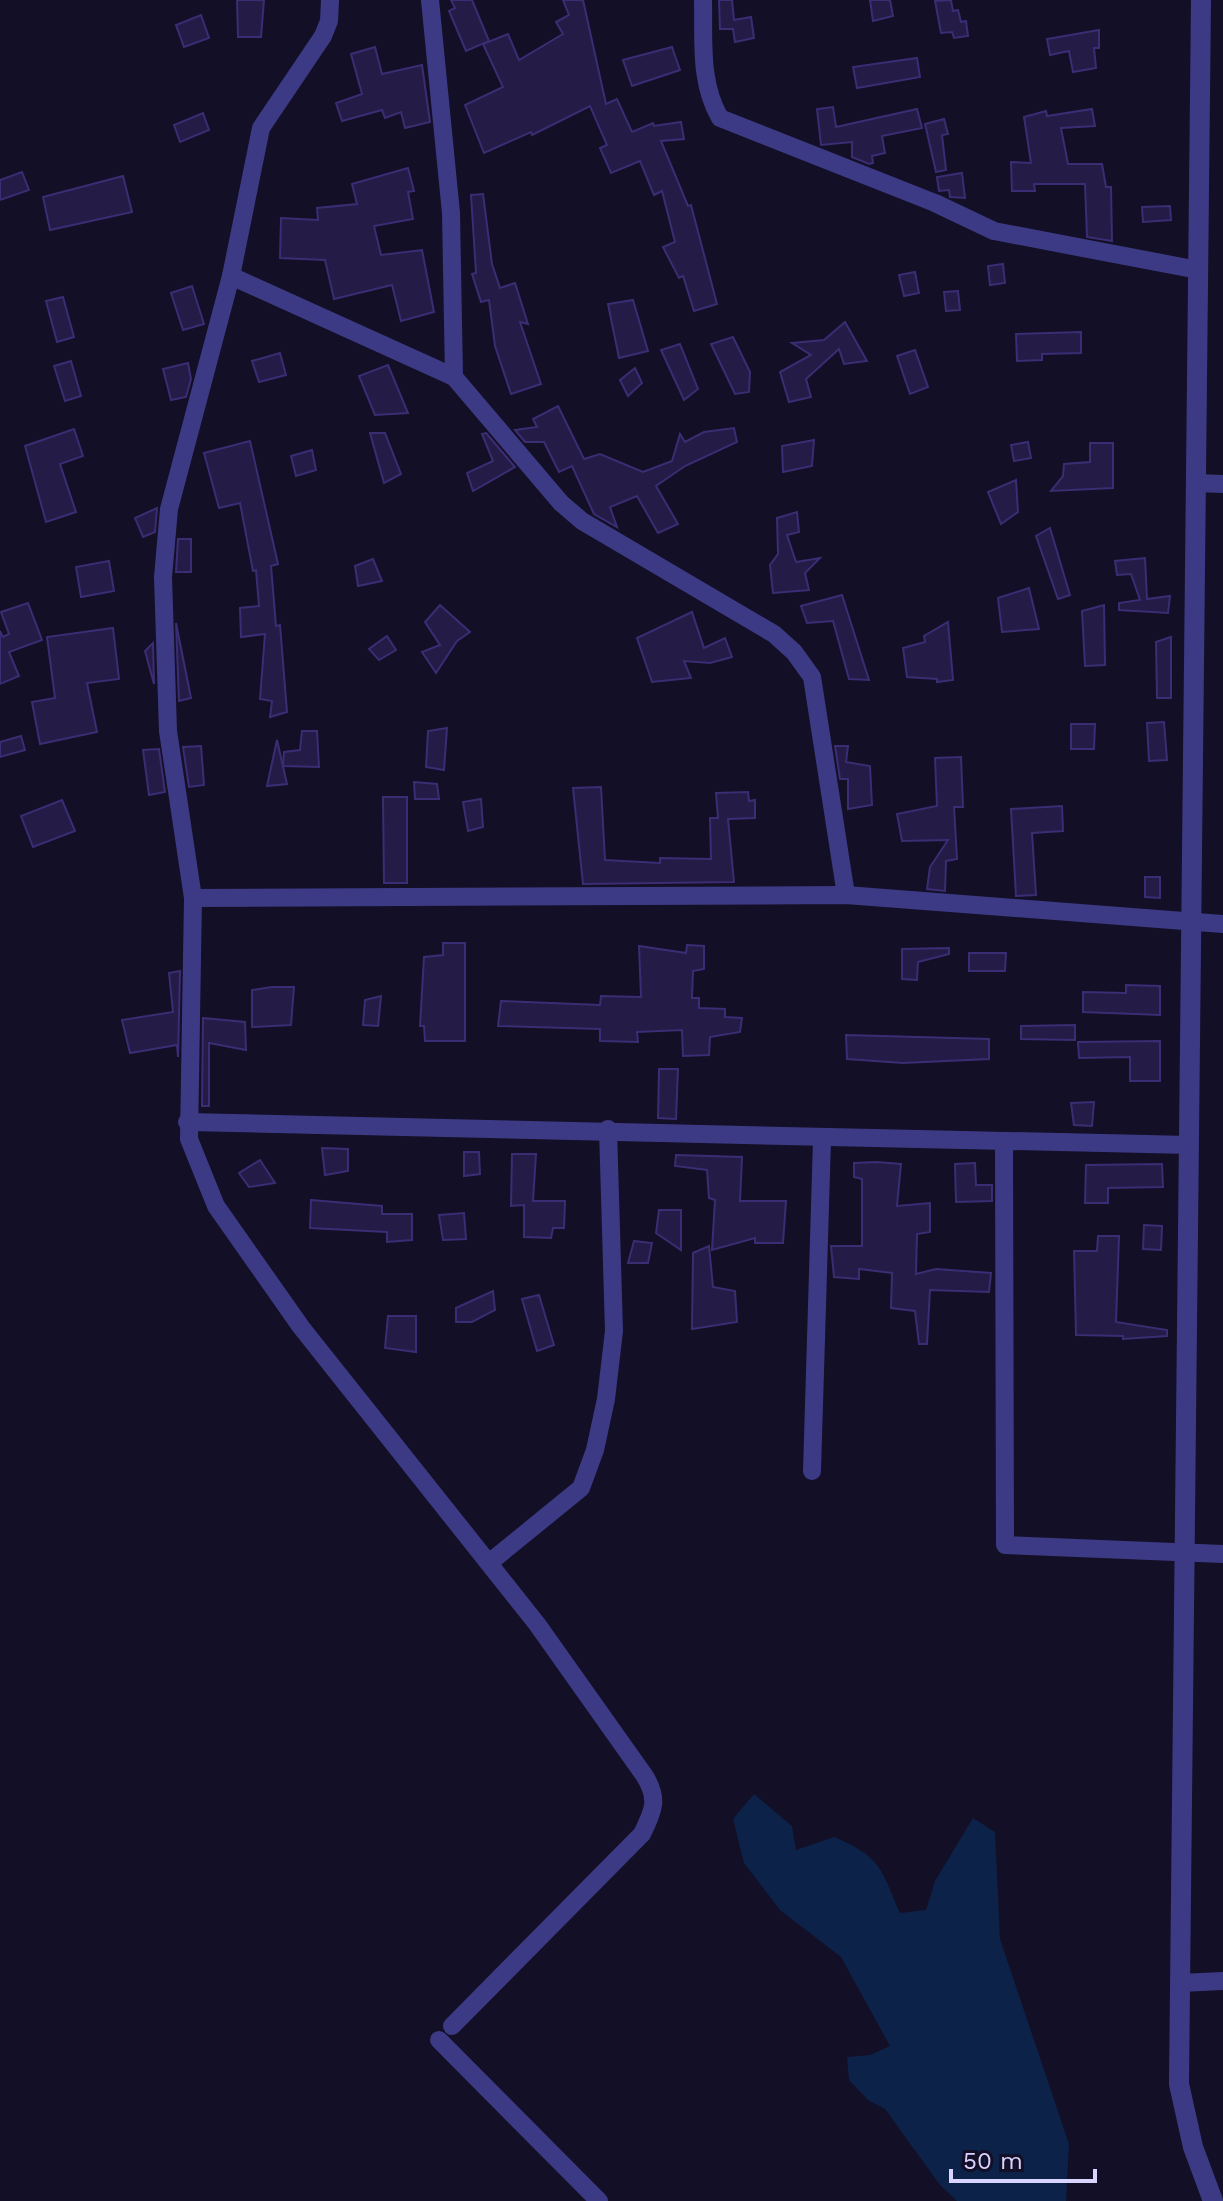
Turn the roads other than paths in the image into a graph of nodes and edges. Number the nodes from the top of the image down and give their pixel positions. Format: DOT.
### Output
graph roads {
  1 [pos="330,0"];
  2 [pos="430,0"];
  3 [pos="703,0"];
  4 [pos="1201,0"];
  5 [pos="1198,270"];
  6 [pos="231,276"];
  7 [pos="454,377"];
  8 [pos="1196,483"];
  9 [pos="1223,484"];
  10 [pos="846,895"];
  11 [pos="193,898"];
  12 [pos="1191,924"];
  13 [pos="1223,924"];
  14 [pos="187,1122"];
  15 [pos="608,1129"];
  16 [pos="822,1140"];
  17 [pos="1004,1142"];
  18 [pos="1189,1145"];
  19 [pos="812,1471"];
  20 [pos="1184,1552"];
  21 [pos="1223,1554"];
  22 [pos="489,1563"];
  23 [pos="1223,1981"];
  24 [pos="1180,1983"];
  25 [pos="599,2201"];
  26 [pos="1213,2201"];
  1 -- 6 [label="street"];
  2 -- 7 [label="street"];
  3 -- 5 [label="street"];
  4 -- 5 [label="street"];
  5 -- 8 [label="street"];
  6 -- 7 [label="street"];
  6 -- 11 [label="street"];
  7 -- 10 [label="street"];
  8 -- 9 [label="street"];
  8 -- 12 [label="street"];
  10 -- 11 [label="street"];
  10 -- 12 [label="street"];
  11 -- 14 [label="street"];
  12 -- 13 [label="street"];
  12 -- 18 [label="street"];
  14 -- 15 [label="street"];
  14 -- 22 [label="street"];
  15 -- 16 [label="street"];
  15 -- 22 [label="street"];
  16 -- 17 [label="street"];
  16 -- 19 [label="street"];
  17 -- 18 [label="street"];
  17 -- 20 [label="street"];
  18 -- 20 [label="street"];
  20 -- 21 [label="street"];
  20 -- 24 [label="street"];
  22 -- 25 [label="street"];
  23 -- 24 [label="street"];
  24 -- 26 [label="street"];
}
